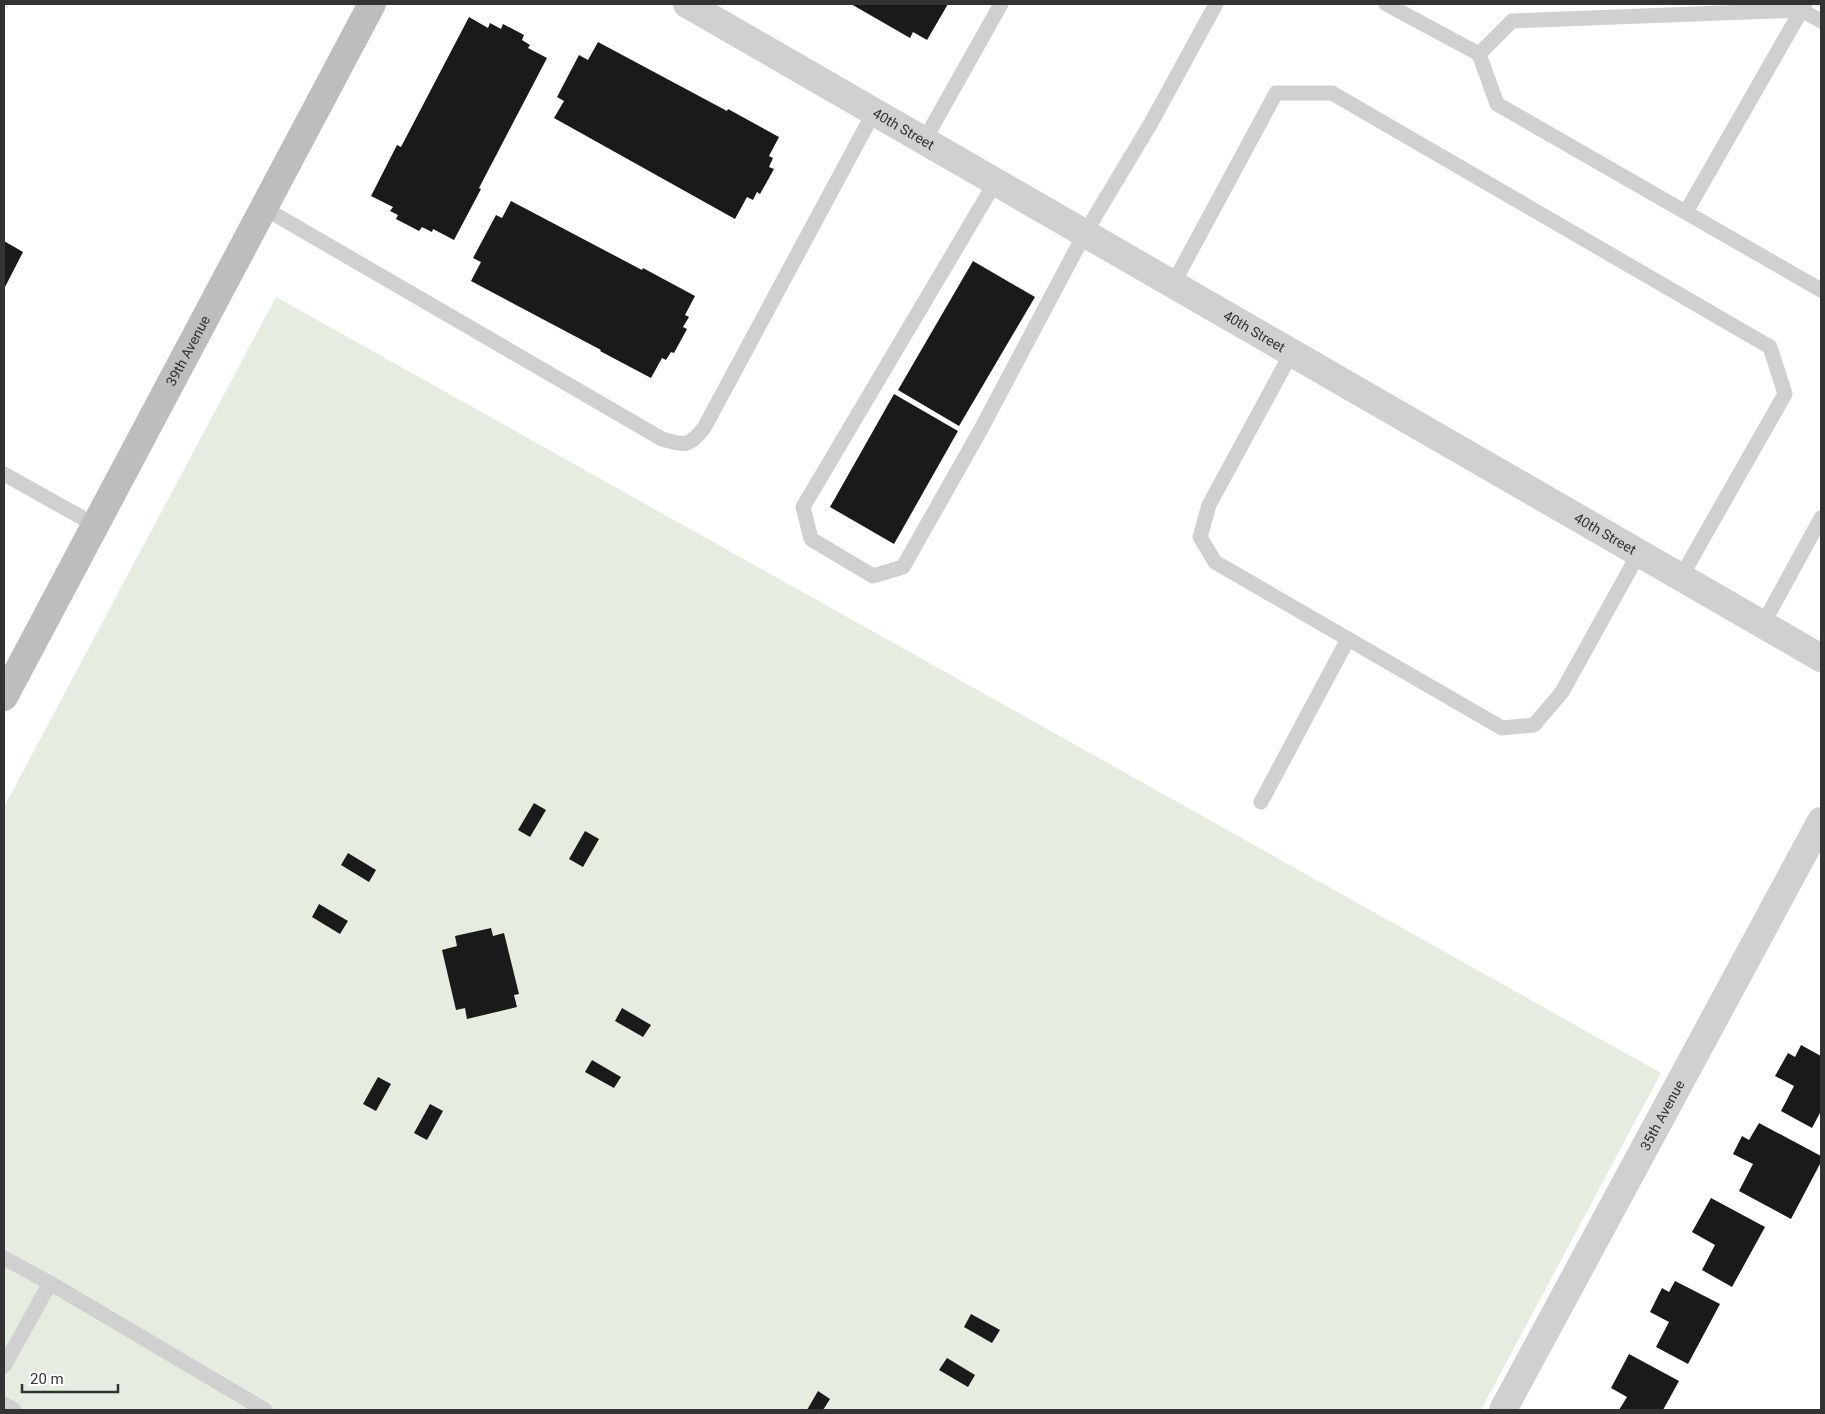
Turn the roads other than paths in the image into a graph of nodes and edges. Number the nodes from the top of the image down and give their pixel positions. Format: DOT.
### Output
graph roads {
  1 [pos="372,4"];
  2 [pos="687,4"];
  3 [pos="1001,4"];
  4 [pos="1216,4"];
  5 [pos="1386,4"];
  6 [pos="1803,7"];
  7 [pos="1821,22"];
  8 [pos="1479,54"];
  9 [pos="874,112"];
  10 [pos="924,141"];
  11 [pos="996,181"];
  12 [pos="264,208"];
  13 [pos="1686,212"];
  14 [pos="1085,233"];
  15 [pos="1173,284"];
  16 [pos="1821,290"];
  17 [pos="1292,352"];
  18 [pos="4,474"];
  19 [pos="1821,518"];
  20 [pos="95,525"];
  21 [pos="1639,553"];
  22 [pos="1681,577"];
  23 [pos="1763,624"];
  24 [pos="1348,639"];
  25 [pos="1821,658"];
  26 [pos="4,697"];
  27 [pos="1261,802"];
  28 [pos="1821,821"];
  29 [pos="4,1258"];
  30 [pos="50,1283"];
  31 [pos="4,1366"];
  32 [pos="4,1404"];
  33 [pos="14,1410"];
  34 [pos="265,1410"];
  35 [pos="1503,1410"];
  1 -- 12 [label="main road, 39th Avenue"];
  2 -- 9 [label="street, 40th Street"];
  3 -- 10 [label="lane"];
  4 -- 14 [label="lane"];
  5 -- 8 [label="lane"];
  6 -- 7 [label="lane"];
  6 -- 8 [label="lane"];
  6 -- 13 [label="lane"];
  8 -- 13 [label="lane"];
  9 -- 10 [label="street, 40th Street"];
  9 -- 12 [label="lane"];
  10 -- 11 [label="street, 40th Street"];
  11 -- 14 [label="street, 40th Street"];
  11 -- 14 [label="lane"];
  12 -- 20 [label="main road, 39th Avenue"];
  13 -- 16 [label="lane"];
  14 -- 15 [label="street, 40th Street"];
  15 -- 17 [label="street, 40th Street"];
  15 -- 22 [label="lane"];
  17 -- 21 [label="street, 40th Street"];
  17 -- 24 [label="lane"];
  18 -- 20 [label="lane"];
  19 -- 23 [label="lane"];
  20 -- 26 [label="main road, 39th Avenue"];
  21 -- 22 [label="street, 40th Street"];
  21 -- 24 [label="lane"];
  22 -- 23 [label="street, 40th Street"];
  23 -- 25 [label="street, 40th Street"];
  24 -- 27 [label="lane"];
  28 -- 35 [label="street, 35th Avenue"];
  29 -- 30 [label="lane"];
  30 -- 31 [label="lane"];
  30 -- 34 [label="lane"];
  32 -- 33 [label="lane"];
}
